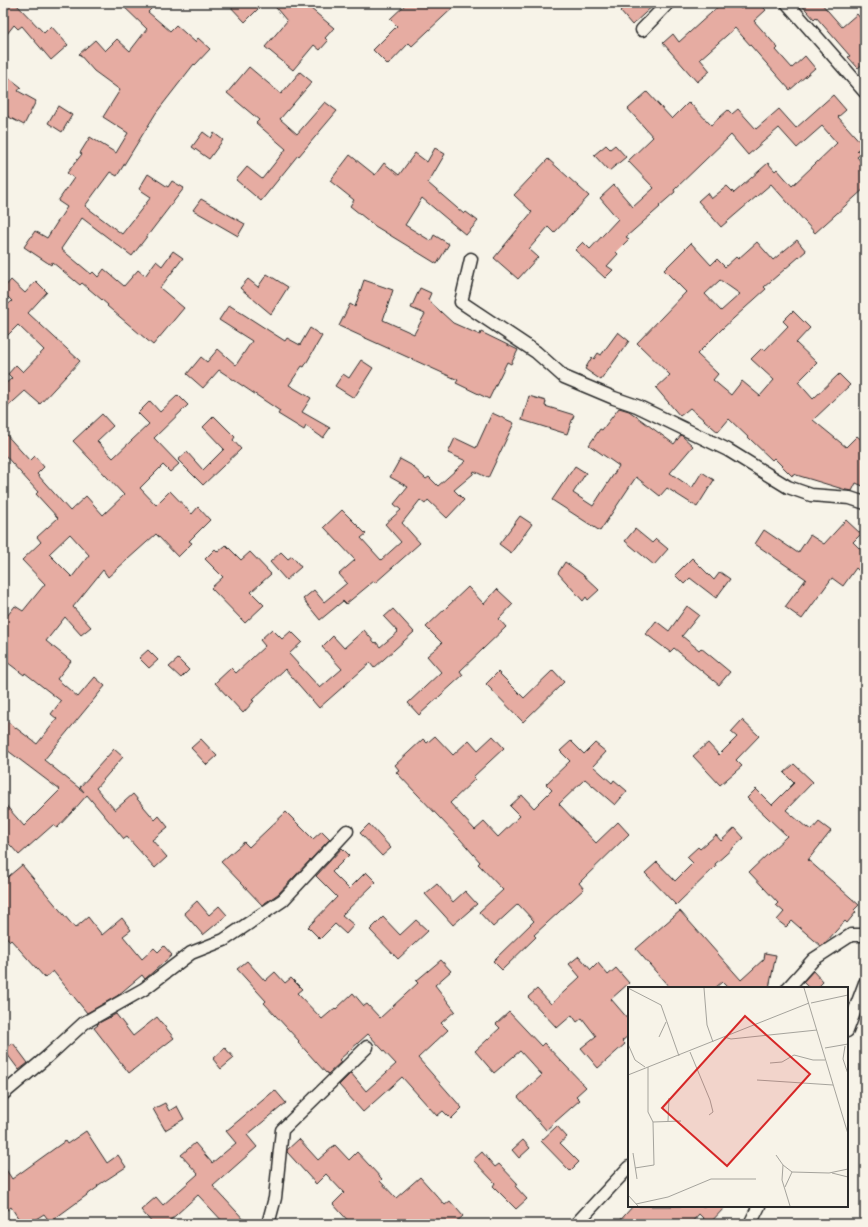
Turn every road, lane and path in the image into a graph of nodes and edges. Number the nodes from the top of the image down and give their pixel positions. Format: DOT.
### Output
graph roads {
  1 [pos="668,3"];
  2 [pos="787,3"];
  3 [pos="642,30"];
  4 [pos="865,92"];
  5 [pos="471,259"];
  6 [pos="865,503"];
  7 [pos="347,831"];
  8 [pos="865,935"];
  9 [pos="865,983"];
  10 [pos="789,987"];
  11 [pos="848,1028"];
  12 [pos="367,1046"];
  13 [pos="3,1094"];
  14 [pos="628,1168"];
  15 [pos="758,1207"];
  16 [pos="268,1224"];
  17 [pos="576,1224"];
  18 [pos="750,1224"];
  1 -- 3 [label="street"];
  2 -- 4 [label="street"];
  5 -- 6 [label="street"];
  7 -- 13 [label="street"];
  8 -- 10 [label="street"];
  9 -- 11 [label="street"];
  12 -- 16 [label="street"];
  14 -- 17 [label="street"];
  15 -- 18 [label="street"];
}
